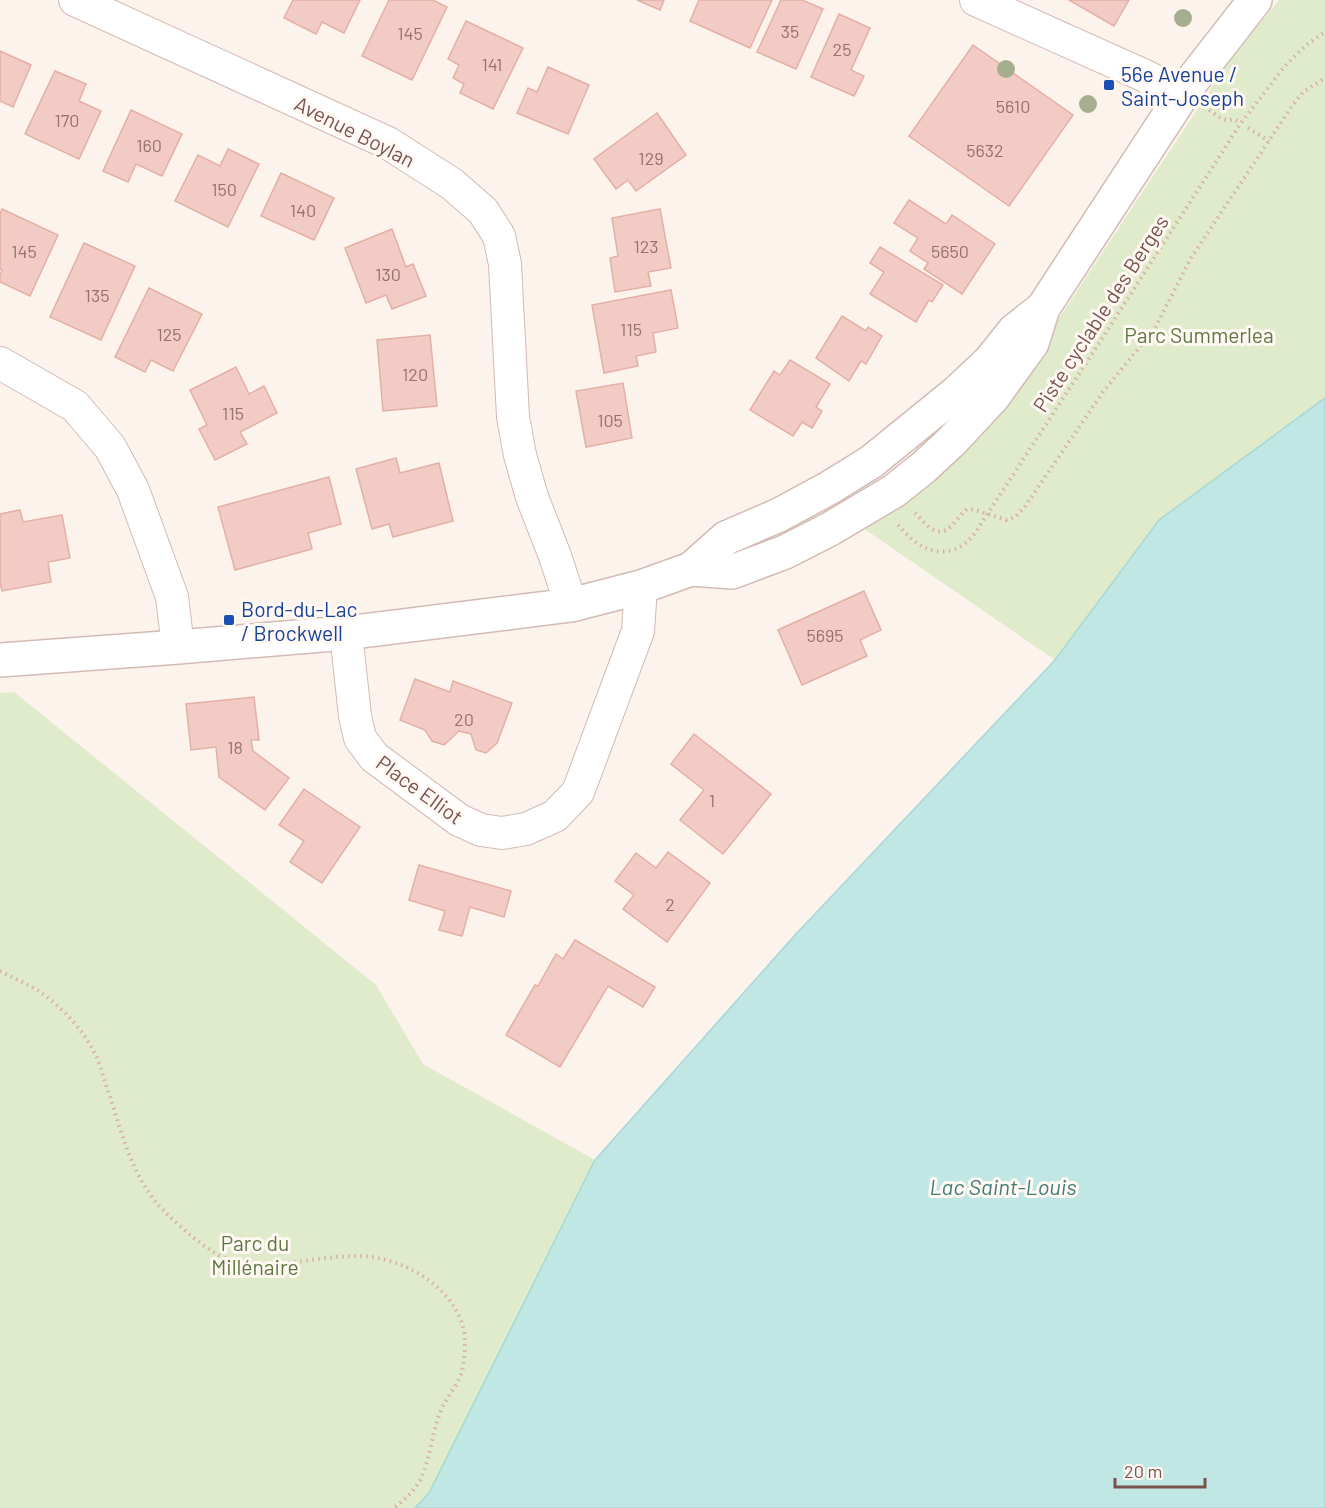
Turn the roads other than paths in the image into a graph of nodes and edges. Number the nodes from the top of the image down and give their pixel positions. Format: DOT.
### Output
graph roads {
  1 [pos="75,0"];
  2 [pos="976,0"];
  3 [pos="1255,0"];
  4 [pos="1195,102"];
  5 [pos="1043,308"];
  6 [pos="0,363"];
  7 [pos="691,568"];
  8 [pos="641,586"];
  9 [pos="571,605"];
  10 [pos="346,633"];
  11 [pos="178,647"];
  12 [pos="0,660"];
  1 -- 9 [label="street, Avenue Boylan"];
  2 -- 4 [label="street"];
  3 -- 4 [label="street"];
  4 -- 5 [label="street"];
  5 -- 7 [label="street"];
  5 -- 7 [label="street"];
  6 -- 11 [label="street"];
  7 -- 8 [label="street"];
  8 -- 9 [label="street"];
  8 -- 10 [label="street, Place Elliot"];
  9 -- 10 [label="street"];
  10 -- 11 [label="street"];
  11 -- 12 [label="street"];
}
